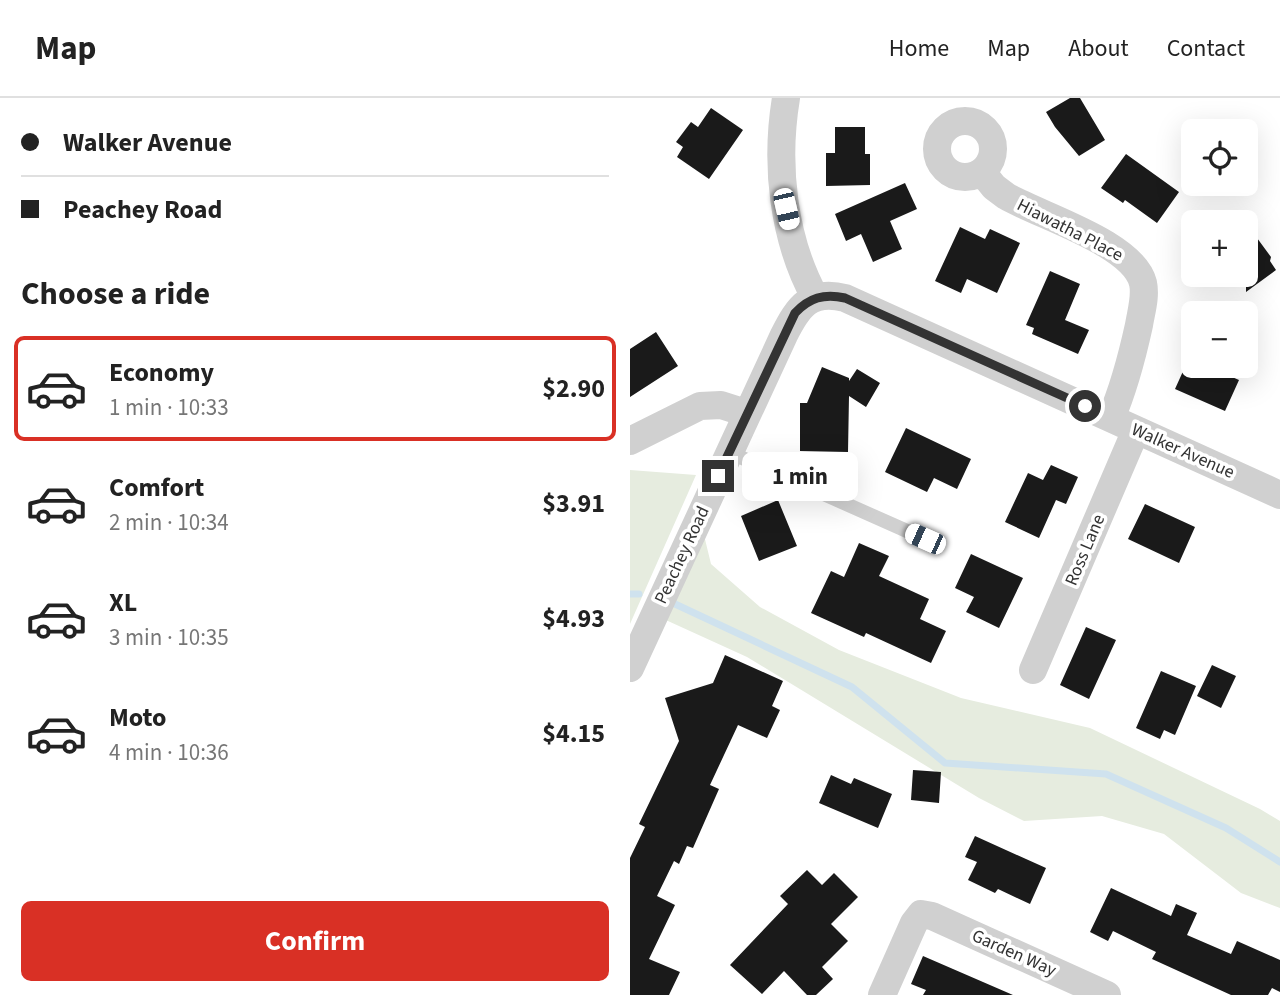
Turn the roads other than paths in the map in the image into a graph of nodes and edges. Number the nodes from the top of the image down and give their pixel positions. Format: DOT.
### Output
graph roads {
  1 [pos="786,98"];
  2 [pos="982,172"];
  3 [pos="816,297"];
  4 [pos="746,413"];
  5 [pos="1111,418"];
  6 [pos="1136,430"];
  7 [pos="630,441"];
  8 [pos="729,452"];
  9 [pos="1280,495"];
  10 [pos="925,539"];
  11 [pos="630,668"];
  12 [pos="1033,670"];
  13 [pos="882,995"];
  14 [pos="1107,995"];
  1 -- 3 [label="street"];
  2 -- 5 [label="street, Hiawatha Place"];
  3 -- 4 [label="street, Peachey Road"];
  3 -- 5 [label="street, Walker Avenue"];
  4 -- 7 [label="street"];
  4 -- 8 [label="street, Peachey Road"];
  5 -- 6 [label="street, Walker Avenue"];
  6 -- 9 [label="street, Walker Avenue"];
  6 -- 12 [label="street, Ross Lane"];
  8 -- 10 [label="lane"];
  8 -- 11 [label="street, Peachey Road"];
  13 -- 14 [label="street, Garden Way"];
}
